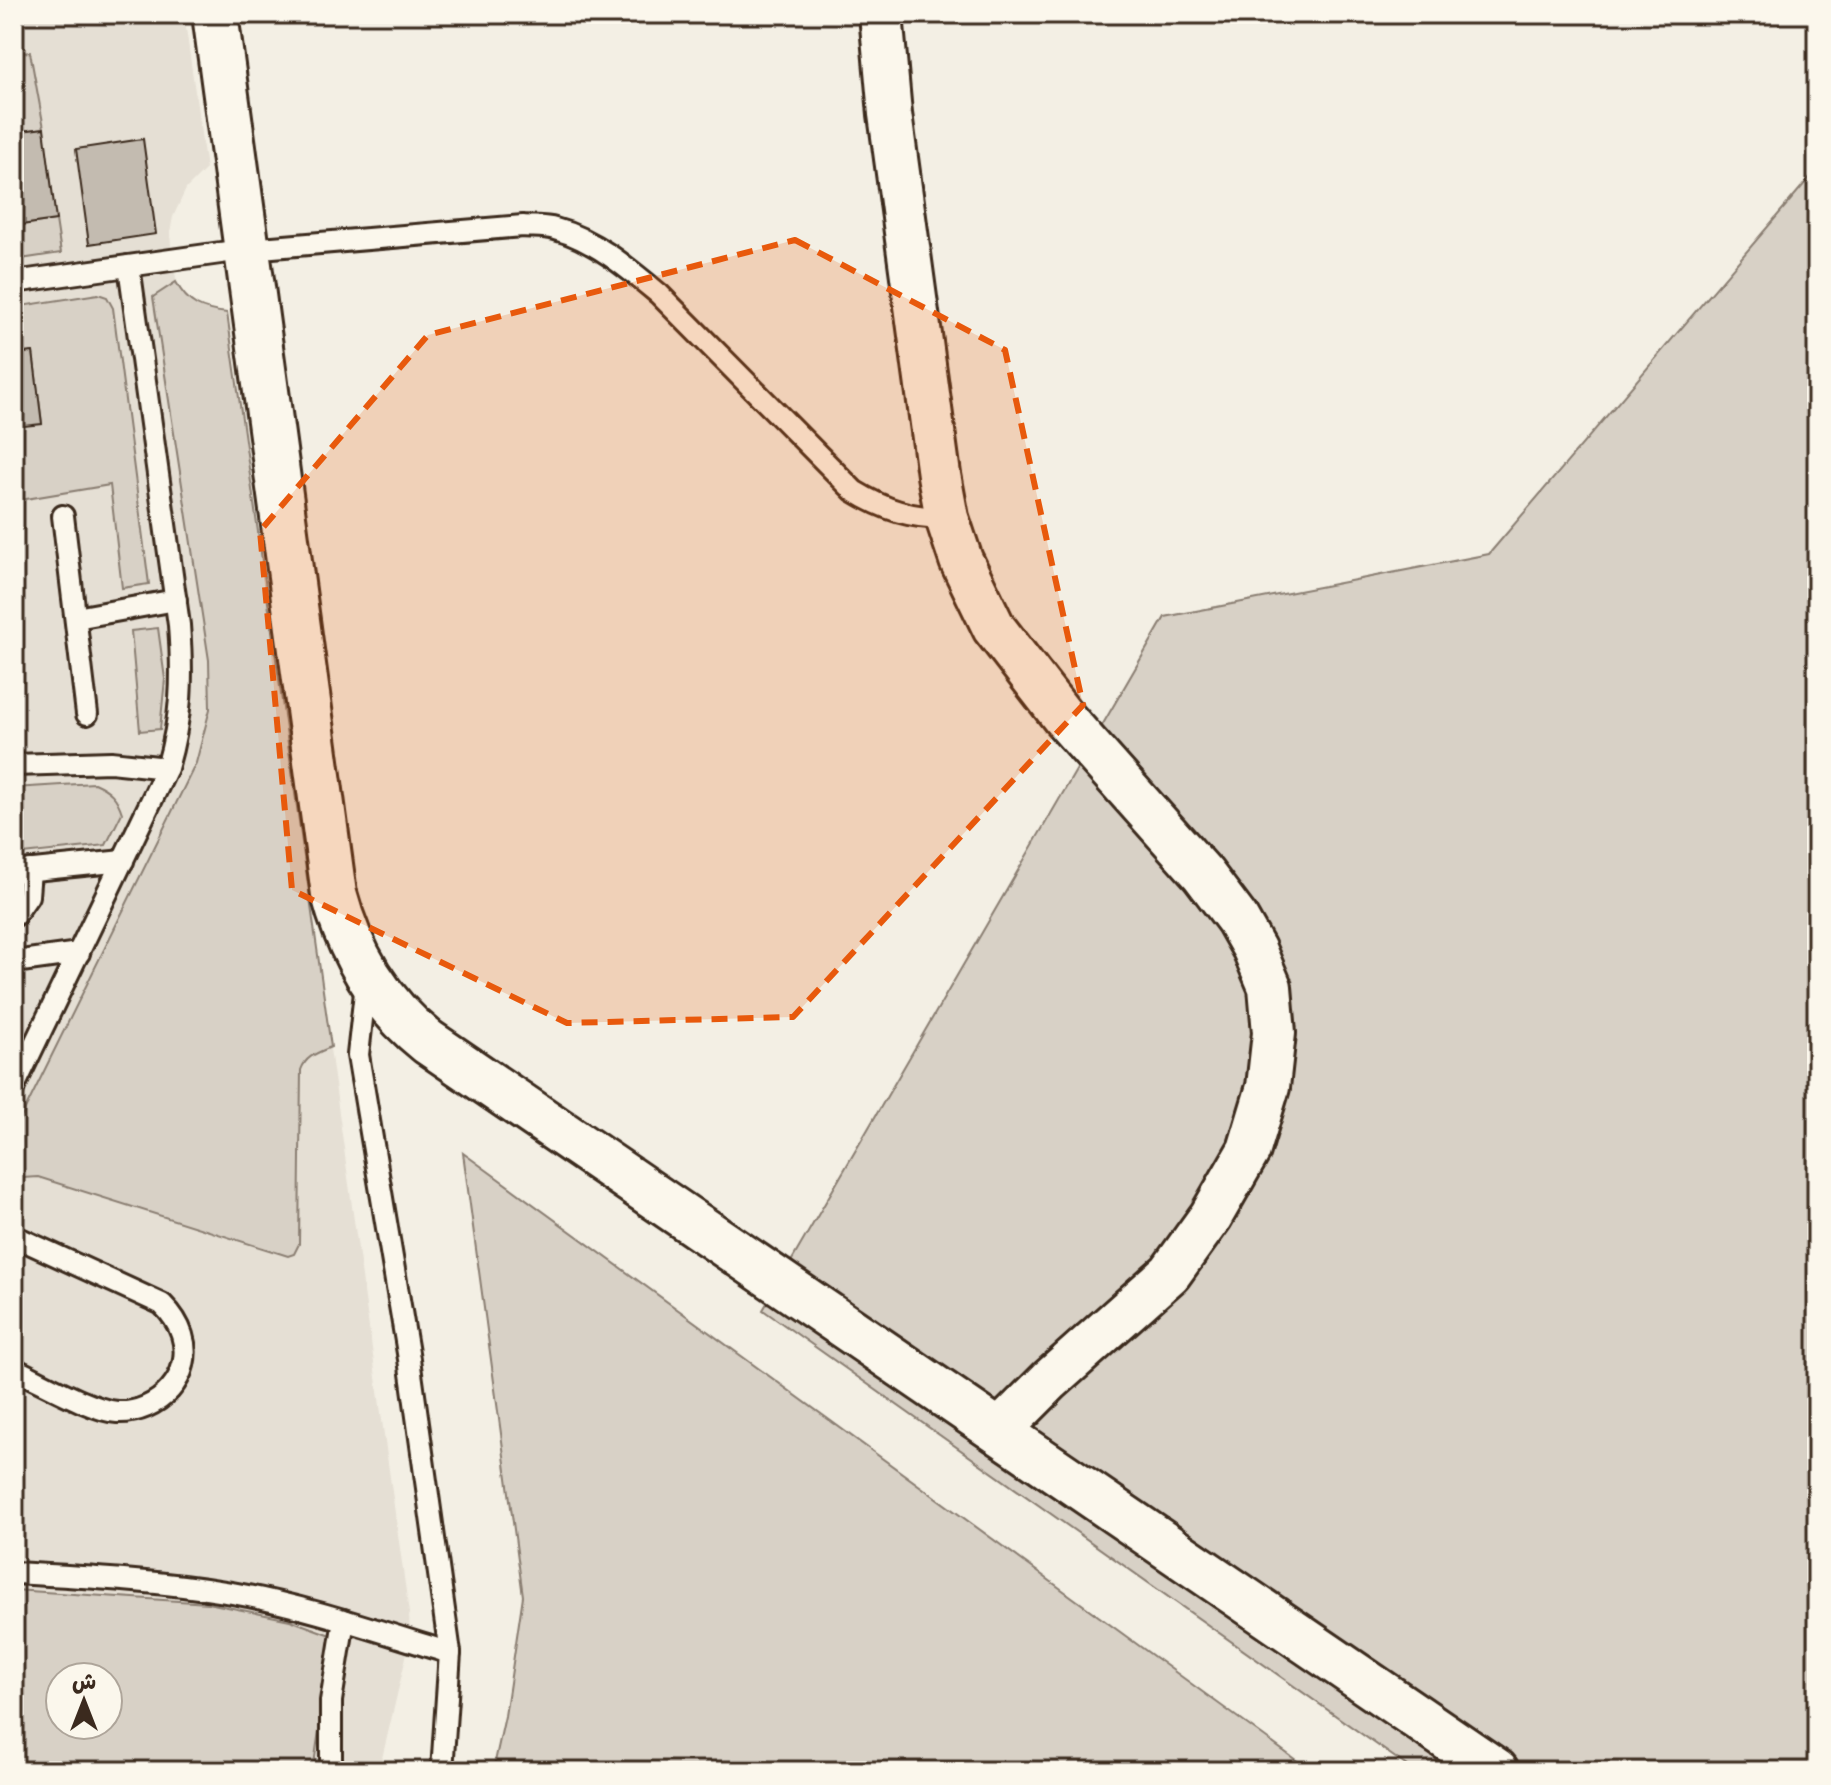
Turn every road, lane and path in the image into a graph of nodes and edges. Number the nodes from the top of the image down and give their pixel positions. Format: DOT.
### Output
graph roads {
  1 [pos="215,14"];
  2 [pos="881,14"];
  3 [pos="249,249"];
  4 [pos="129,266"];
  5 [pos="14,282"];
  6 [pos="63,516"];
  7 [pos="947,518"];
  8 [pos="176,600"];
  9 [pos="76,618"];
  10 [pos="87,714"];
  11 [pos="14,765"];
  12 [pos="167,768"];
  13 [pos="123,861"];
  14 [pos="22,871"];
  15 [pos="14,916"];
  16 [pos="79,953"];
  17 [pos="14,962"];
  18 [pos="367,976"];
  19 [pos="14,1087"];
  20 [pos="14,1236"];
  21 [pos="14,1369"];
  22 [pos="998,1432"];
  23 [pos="14,1573"];
  24 [pos="344,1620"];
  25 [pos="450,1653"];
  26 [pos="331,1771"];
  27 [pos="442,1771"];
  28 [pos="1496,1771"];
  1 -- 3 [label="street"];
  2 -- 7 [label="street"];
  3 -- 4 [label="lane"];
  3 -- 7 [label="lane"];
  3 -- 18 [label="street"];
  4 -- 5 [label="lane"];
  4 -- 8 [label="lane"];
  6 -- 9 [label="lane"];
  7 -- 22 [label="street"];
  8 -- 9 [label="lane"];
  8 -- 12 [label="lane"];
  9 -- 10 [label="lane"];
  11 -- 12 [label="lane"];
  12 -- 13 [label="lane"];
  13 -- 14 [label="lane"];
  13 -- 16 [label="lane"];
  14 -- 15 [label="lane"];
  16 -- 17 [label="lane"];
  16 -- 19 [label="lane"];
  18 -- 22 [label="street"];
  18 -- 25 [label="lane"];
  20 -- 21 [label="lane"];
  22 -- 28 [label="street"];
  23 -- 24 [label="lane"];
  24 -- 25 [label="lane"];
  24 -- 26 [label="lane"];
  25 -- 27 [label="lane"];
}
